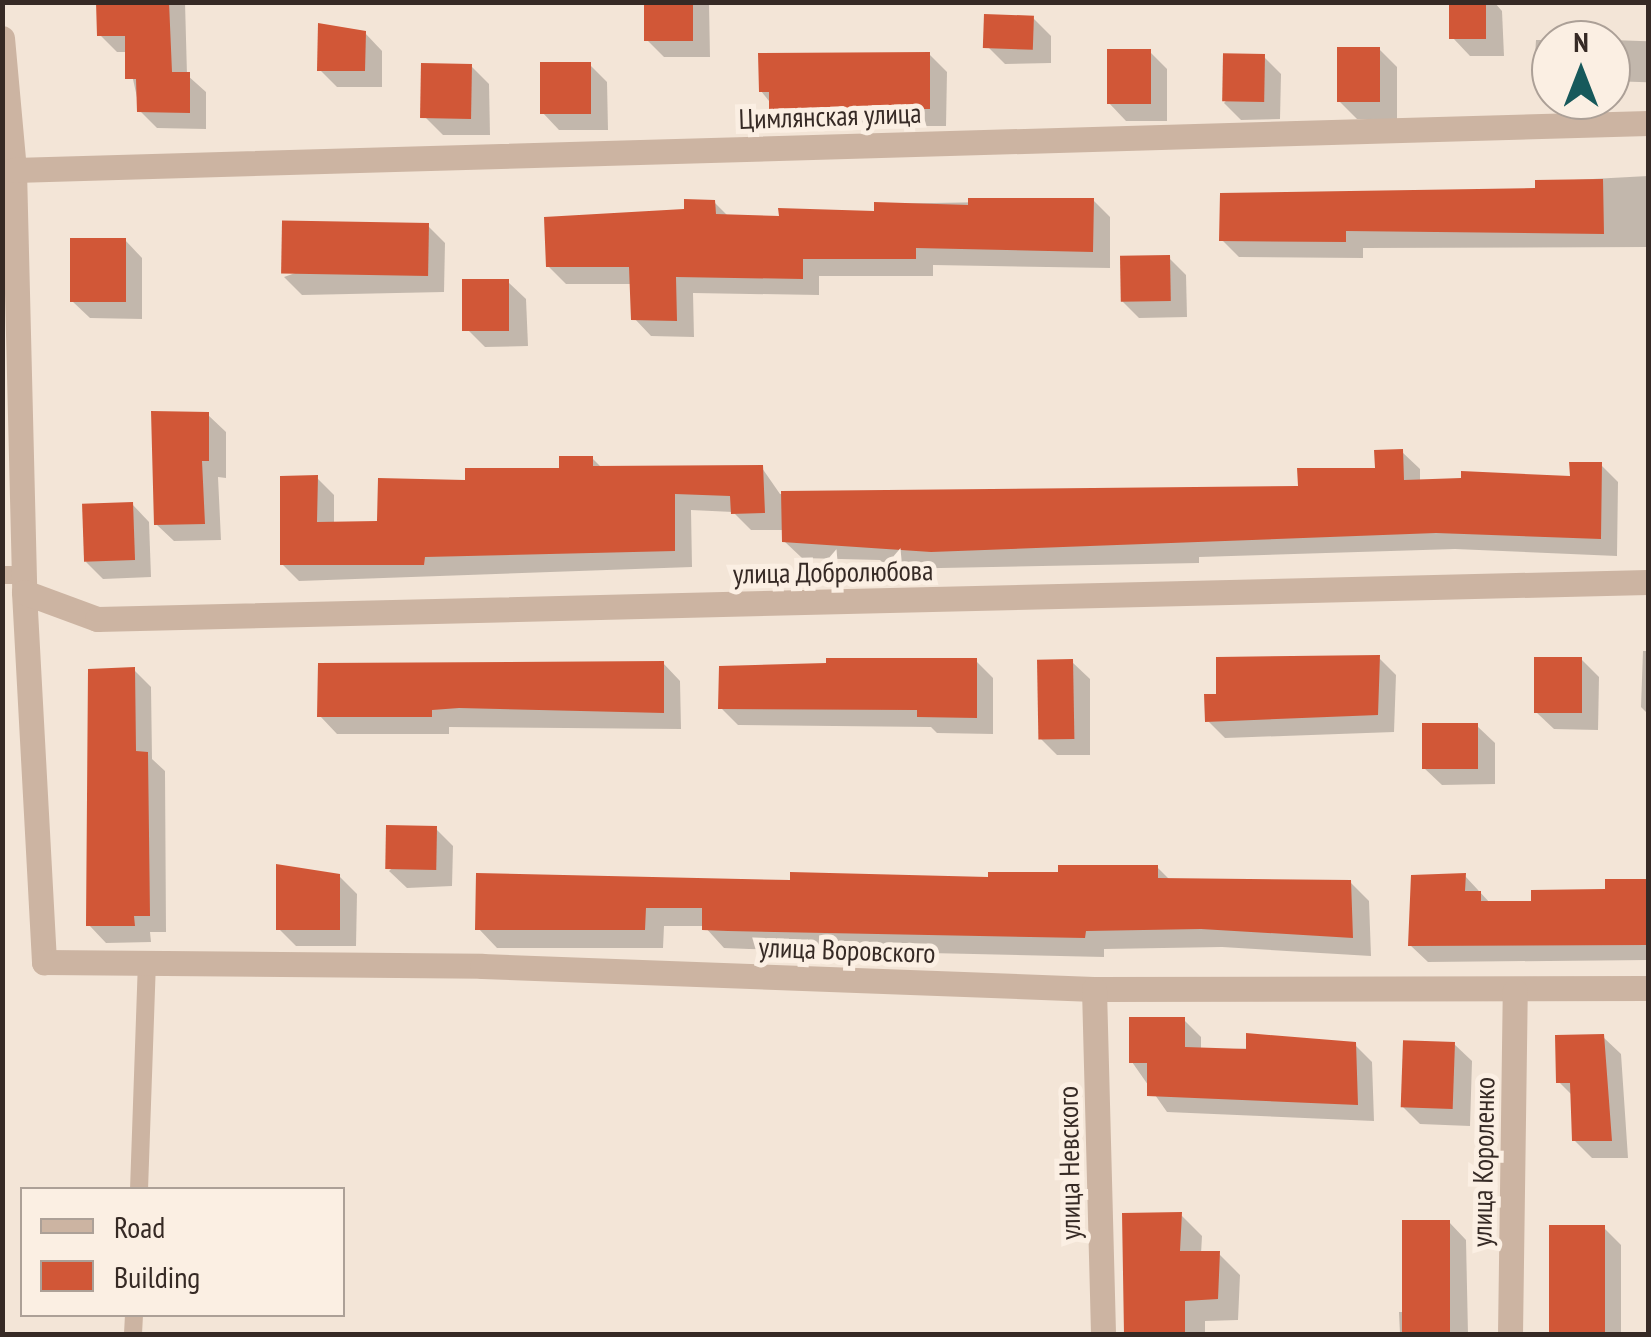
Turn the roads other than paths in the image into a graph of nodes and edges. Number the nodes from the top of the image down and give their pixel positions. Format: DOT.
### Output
graph roads {
  1 [pos="2,38"];
  2 [pos="1648,124"];
  3 [pos="14,170"];
  4 [pos="17,580"];
  5 [pos="1648,582"];
  6 [pos="147,963"];
  7 [pos="1648,988"];
  8 [pos="1094,989"];
  9 [pos="1515,991"];
  10 [pos="139,1187"];
  11 [pos="1104,1334"];
  12 [pos="1510,1334"];
  1 -- 3 [label="street"];
  2 -- 3 [label="street, Цимлянская улица"];
  3 -- 4 [label="street"];
  4 -- 5 [label="street, улица Добролюбова"];
  4 -- 6 [label="street, улица Воровского"];
  6 -- 8 [label="street, улица Воровского"];
  6 -- 10 [label="lane"];
  7 -- 9 [label="street, улица Воровского"];
  8 -- 9 [label="street, улица Воровского"];
  8 -- 11 [label="street, улица Невского"];
  9 -- 12 [label="street, улица Короленко"];
}
